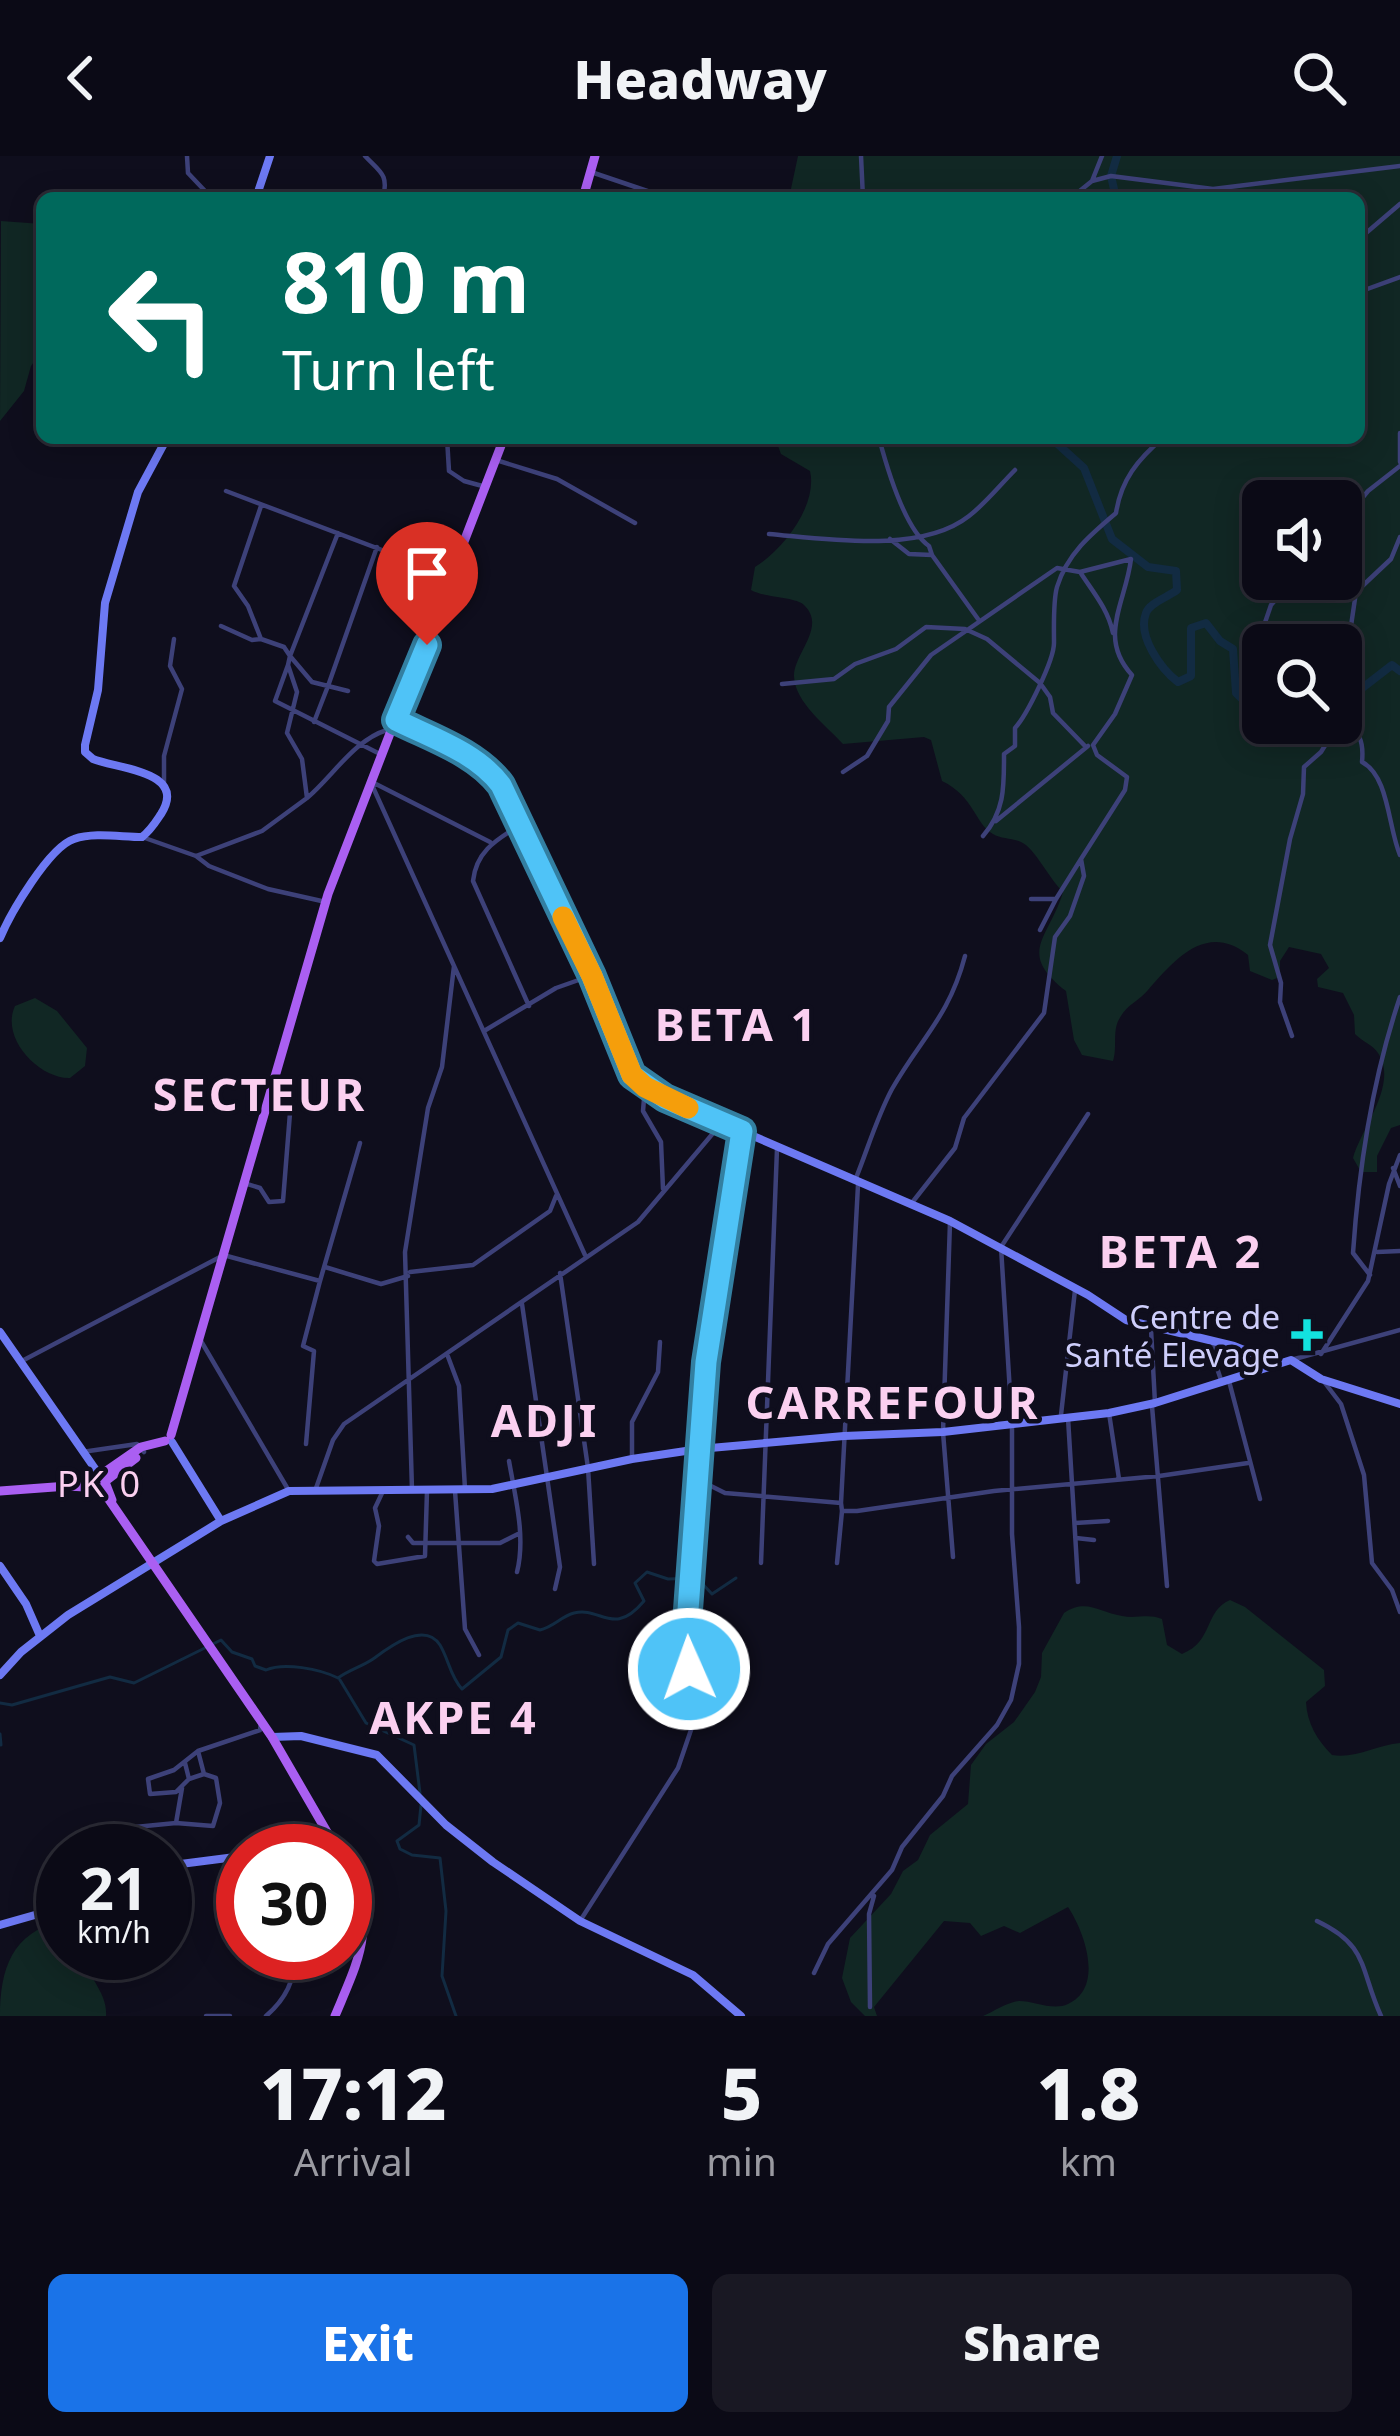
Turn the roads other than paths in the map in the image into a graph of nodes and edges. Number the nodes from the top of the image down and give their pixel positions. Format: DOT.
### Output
graph roads {
  1 [pos="187,156"];
  2 [pos="270,156"];
  3 [pos="365,156"];
  4 [pos="595,156"];
  5 [pos="861,156"];
  6 [pos="1102,156"];
  7 [pos="1400,166"];
  8 [pos="590,172"];
  9 [pos="1092,181"];
  10 [pos="206,192"];
  11 [pos="258,192"];
  12 [pos="385,192"];
  13 [pos="585,192"];
  14 [pos="650,192"];
  15 [pos="863,192"];
  16 [pos="1078,192"];
  17 [pos="1400,204"];
  18 [pos="1365,234"];
  19 [pos="1400,278"];
  20 [pos="1365,290"];
  21 [pos="1400,433"];
  22 [pos="163,444"];
  23 [pos="447,444"];
  24 [pos="502,444"];
  25 [pos="881,444"];
  26 [pos="1156,444"];
  27 [pos="496,460"];
  28 [pos="1400,464"];
  29 [pos="1015,470"];
  30 [pos="486,488"];
  31 [pos="226,491"];
  32 [pos="1362,498"];
  33 [pos="261,506"];
  34 [pos="634,523"];
  35 [pos="338,533"];
  36 [pos="769,534"];
  37 [pos="1400,537"];
  38 [pos="918,538"];
  39 [pos="890,539"];
  40 [pos="377,548"];
  41 [pos="932,555"];
  42 [pos="1067,569"];
  43 [pos="1080,572"];
  44 [pos="453,577"];
  45 [pos="979,620"];
  46 [pos="1351,624"];
  47 [pos="221,626"];
  48 [pos="965,629"];
  49 [pos="174,639"];
  50 [pos="261,639"];
  51 [pos="1114,640"];
  52 [pos="290,656"];
  53 [pos="288,665"];
  54 [pos="1040,683"];
  55 [pos="782,684"];
  56 [pos="328,686"];
  57 [pos="348,692"];
  58 [pos="293,712"];
  59 [pos="314,723"];
  60 [pos="394,724"];
  61 [pos="1362,741"];
  62 [pos="1326,744"];
  63 [pos="360,745"];
  64 [pos="1089,745"];
  65 [pos="382,755"];
  66 [pos="843,772"];
  67 [pos="372,783"];
  68 [pos="164,784"];
  69 [pos="307,798"];
  70 [pos="996,822"];
  71 [pos="519,826"];
  72 [pos="983,836"];
  73 [pos="142,837"];
  74 [pos="492,842"];
  75 [pos="1400,855"];
  76 [pos="196,856"];
  77 [pos="1081,859"];
  78 [pos="1030,899"];
  79 [pos="1056,899"];
  80 [pos="326,902"];
  81 [pos="1040,930"];
  82 [pos="0,938"];
  83 [pos="965,956"];
  84 [pos="454,966"];
  85 [pos="592,976"];
  86 [pos="1400,997"];
  87 [pos="529,1006"];
  88 [pos="484,1031"];
  89 [pos="1292,1036"];
  90 [pos="645,1087"];
  91 [pos="290,1113"];
  92 [pos="1088,1114"];
  93 [pos="723,1123"];
  94 [pos="742,1131"];
  95 [pos="360,1143"];
  96 [pos="777,1146"];
  97 [pos="1400,1155"];
  98 [pos="1393,1168"];
  99 [pos="857,1179"];
  100 [pos="244,1183"];
  101 [pos="1400,1186"];
  102 [pos="663,1190"];
  103 [pos="556,1196"];
  104 [pos="911,1204"];
  105 [pos="950,1221"];
  106 [pos="1001,1246"];
  107 [pos="1400,1251"];
  108 [pos="1377,1252"];
  109 [pos="585,1255"];
  110 [pos="221,1256"];
  111 [pos="325,1267"];
  112 [pos="560,1273"];
  113 [pos="408,1274"];
  114 [pos="1370,1275"];
  115 [pos="320,1281"];
  116 [pos="1075,1290"];
  117 [pos="521,1301"];
  118 [pos="1151,1329"];
  119 [pos="1400,1330"];
  120 [pos="0,1332"];
  121 [pos="198,1336"];
  122 [pos="660,1342"];
  123 [pos="1213,1342"];
  124 [pos="447,1354"];
  125 [pos="1322,1354"];
  126 [pos="1292,1360"];
  127 [pos="20,1362"];
  128 [pos="1277,1363"];
  129 [pos="410,1376"];
  130 [pos="1321,1379"];
  131 [pos="1225,1382"];
  132 [pos="1154,1403"];
  133 [pos="1400,1404"];
  134 [pos="1109,1413"];
  135 [pos="1064,1419"];
  136 [pos="1012,1425"];
  137 [pos="943,1432"];
  138 [pos="844,1436"];
  139 [pos="169,1439"];
  140 [pos="306,1444"];
  141 [pos="764,1444"];
  142 [pos="146,1448"];
  143 [pos="699,1450"];
  144 [pos="85,1456"];
  145 [pos="632,1459"];
  146 [pos="509,1461"];
  147 [pos="1248,1462"];
  148 [pos="588,1468"];
  149 [pos="548,1476"];
  150 [pos="1159,1476"];
  151 [pos="99,1480"];
  152 [pos="698,1480"];
  153 [pos="1119,1480"];
  154 [pos="516,1484"];
  155 [pos="1073,1484"];
  156 [pos="460,1489"];
  157 [pos="412,1490"];
  158 [pos="427,1490"];
  159 [pos="1012,1490"];
  160 [pos="0,1491"];
  161 [pos="289,1491"];
  162 [pos="315,1491"];
  163 [pos="383,1491"];
  164 [pos="764,1497"];
  165 [pos="947,1497"];
  166 [pos="1260,1499"];
  167 [pos="841,1507"];
  168 [pos="221,1521"];
  169 [pos="1108,1521"];
  170 [pos="1075,1523"];
  171 [pos="518,1534"];
  172 [pos="408,1538"];
  173 [pos="1076,1538"];
  174 [pos="1094,1540"];
  175 [pos="425,1543"];
  176 [pos="458,1546"];
  177 [pos="953,1557"];
  178 [pos="760,1563"];
  179 [pos="837,1563"];
  180 [pos="594,1564"];
  181 [pos="153,1565"];
  182 [pos="0,1566"];
  183 [pos="517,1572"];
  184 [pos="1078,1582"];
  185 [pos="1167,1586"];
  186 [pos="555,1588"];
  187 [pos="1400,1612"];
  188 [pos="40,1636"];
  189 [pos="479,1655"];
  190 [pos="0,1675"];
  191 [pos="262,1722"];
  192 [pos="272,1737"];
  193 [pos="198,1751"];
  194 [pos="185,1763"];
  195 [pos="205,1774"];
  196 [pos="190,1779"];
  197 [pos="182,1788"];
  198 [pos="176,1823"];
  199 [pos="166,1824"];
  200 [pos="321,1824"];
  201 [pos="876,1891"];
  202 [pos="36,1914"];
  203 [pos="580,1921"];
  204 [pos="1317,1921"];
  205 [pos="0,1925"];
  206 [pos="814,1973"];
  207 [pos="291,1980"];
  208 [pos="350,1980"];
  209 [pos="870,2007"];
  210 [pos="206,2016"];
  211 [pos="230,2016"];
  212 [pos="266,2016"];
  213 [pos="335,2016"];
  214 [pos="741,2016"];
  215 [pos="1381,2016"];
  1 -- 10 [label="street"];
  2 -- 11 [label="street"];
  3 -- 12 [label="street"];
  4 -- 8 [label="main road"];
  5 -- 15 [label="street"];
  6 -- 9 [label="street"];
  7 -- 9 [label="street"];
  8 -- 13 [label="main road"];
  8 -- 14 [label="street"];
  9 -- 16 [label="street"];
  17 -- 18 [label="street"];
  19 -- 20 [label="street"];
  21 -- 28 [label="street"];
  22 -- 68 [label="street"];
  23 -- 30 [label="street"];
  24 -- 27 [label="main road"];
  25 -- 38 [label="street"];
  26 -- 42 [label="street"];
  27 -- 30 [label="main road"];
  27 -- 34 [label="street"];
  28 -- 32 [label="street"];
  29 -- 38 [label="street"];
  30 -- 44 [label="main road"];
  31 -- 33 [label="street"];
  33 -- 35 [label="street"];
  33 -- 50 [label="street"];
  35 -- 40 [label="street"];
  35 -- 52 [label="street"];
  36 -- 39 [label="street"];
  37 -- 46 [label="street"];
  38 -- 39 [label="street"];
  38 -- 41 [label="street"];
  39 -- 41 [label="street"];
  40 -- 44 [label="street"];
  40 -- 56 [label="street"];
  41 -- 45 [label="street"];
  42 -- 43 [label="street"];
  42 -- 45 [label="street"];
  42 -- 54 [label="street"];
  43 -- 51 [label="street"];
  43 -- 51 [label="street"];
  44 -- 60 [label="main road"];
  45 -- 48 [label="street"];
  47 -- 50 [label="street"];
  48 -- 54 [label="street"];
  48 -- 55 [label="street"];
  48 -- 66 [label="street"];
  49 -- 68 [label="street"];
  50 -- 52 [label="street"];
  51 -- 64 [label="street"];
  52 -- 53 [label="street"];
  52 -- 56 [label="street"];
  53 -- 58 [label="street"];
  53 -- 58 [label="street"];
  54 -- 64 [label="street"];
  54 -- 70 [label="street"];
  56 -- 57 [label="street"];
  56 -- 59 [label="street"];
  58 -- 59 [label="street"];
  58 -- 69 [label="street"];
  59 -- 63 [label="street"];
  60 -- 63 [label="street"];
  60 -- 65 [label="main road"];
  60 -- 71 [label="street"];
  61 -- 75 [label="street"];
  62 -- 89 [label="street"];
  63 -- 65 [label="street"];
  63 -- 69 [label="street"];
  64 -- 70 [label="street"];
  64 -- 77 [label="street"];
  65 -- 67 [label="main road"];
  67 -- 74 [label="street"];
  67 -- 80 [label="main road"];
  67 -- 84 [label="street"];
  68 -- 73 [label="street"];
  69 -- 76 [label="street"];
  70 -- 72 [label="street"];
  71 -- 74 [label="street"];
  71 -- 85 [label="street"];
  73 -- 76 [label="street"];
  73 -- 82 [label="street"];
  74 -- 87 [label="street"];
  76 -- 80 [label="street"];
  77 -- 79 [label="street"];
  77 -- 104 [label="street"];
  78 -- 79 [label="street"];
  79 -- 81 [label="street"];
  80 -- 100 [label="main road"];
  83 -- 99 [label="street"];
  84 -- 88 [label="street"];
  84 -- 113 [label="street"];
  85 -- 87 [label="street"];
  85 -- 90 [label="street"];
  86 -- 114 [label="street"];
  87 -- 88 [label="street"];
  88 -- 103 [label="street"];
  90 -- 93 [label="street"];
  90 -- 102 [label="street"];
  91 -- 100 [label="street"];
  92 -- 106 [label="street"];
  93 -- 94 [label="street"];
  93 -- 102 [label="street"];
  94 -- 96 [label="street"];
  94 -- 143 [label="street"];
  95 -- 111 [label="street"];
  96 -- 99 [label="street"];
  96 -- 141 [label="street"];
  97 -- 98 [label="street"];
  98 -- 101 [label="street"];
  98 -- 108 [label="street"];
  99 -- 104 [label="street"];
  99 -- 138 [label="street"];
  100 -- 110 [label="main road"];
  102 -- 109 [label="street"];
  103 -- 109 [label="street"];
  103 -- 113 [label="street"];
  104 -- 105 [label="street"];
  105 -- 106 [label="street"];
  105 -- 137 [label="street"];
  106 -- 116 [label="street"];
  106 -- 136 [label="street"];
  107 -- 108 [label="street"];
  108 -- 114 [label="street"];
  109 -- 112 [label="street"];
  110 -- 115 [label="street"];
  110 -- 121 [label="main road"];
  110 -- 127 [label="street"];
  111 -- 113 [label="street"];
  111 -- 115 [label="street"];
  112 -- 117 [label="street"];
  112 -- 148 [label="street"];
  113 -- 129 [label="street"];
  114 -- 125 [label="street"];
  115 -- 140 [label="street"];
  116 -- 118 [label="street"];
  116 -- 135 [label="street"];
  117 -- 124 [label="street"];
  117 -- 149 [label="street"];
  118 -- 123 [label="street"];
  118 -- 132 [label="street"];
  119 -- 125 [label="street"];
  120 -- 127 [label="street"];
  121 -- 139 [label="main road"];
  121 -- 161 [label="street"];
  122 -- 145 [label="street"];
  123 -- 128 [label="street"];
  123 -- 131 [label="street"];
  124 -- 129 [label="street"];
  124 -- 156 [label="street"];
  125 -- 126 [label="street"];
  126 -- 128 [label="street"];
  126 -- 130 [label="street"];
  127 -- 144 [label="street"];
  128 -- 131 [label="street"];
  129 -- 157 [label="street"];
  129 -- 162 [label="street"];
  130 -- 133 [label="street"];
  130 -- 187 [label="street"];
  131 -- 132 [label="street"];
  131 -- 147 [label="street"];
  132 -- 134 [label="street"];
  132 -- 150 [label="street"];
  134 -- 135 [label="street"];
  134 -- 153 [label="street"];
  135 -- 136 [label="street"];
  135 -- 155 [label="street"];
  136 -- 137 [label="street"];
  136 -- 159 [label="street"];
  137 -- 138 [label="street"];
  137 -- 165 [label="street"];
  138 -- 141 [label="street"];
  138 -- 167 [label="street"];
  139 -- 142 [label="main road"];
  139 -- 168 [label="street"];
  141 -- 143 [label="street"];
  141 -- 164 [label="street"];
  142 -- 144 [label="street"];
  142 -- 151 [label="main road"];
  143 -- 145 [label="street"];
  143 -- 152 [label="street"];
  144 -- 151 [label="street"];
  145 -- 148 [label="street"];
  146 -- 154 [label="street"];
  147 -- 150 [label="street"];
  147 -- 166 [label="street"];
  148 -- 149 [label="street"];
  148 -- 180 [label="street"];
  149 -- 154 [label="street"];
  149 -- 186 [label="street"];
  150 -- 153 [label="street"];
  150 -- 185 [label="street"];
  151 -- 160 [label="main road"];
  151 -- 181 [label="main road"];
  152 -- 164 [label="street"];
  152 -- 203 [label="street"];
  153 -- 155 [label="street"];
  154 -- 156 [label="street"];
  154 -- 171 [label="street"];
  155 -- 159 [label="street"];
  155 -- 170 [label="street"];
  156 -- 158 [label="street"];
  156 -- 176 [label="street"];
  157 -- 158 [label="street"];
  157 -- 163 [label="street"];
  158 -- 175 [label="street"];
  159 -- 165 [label="street"];
  159 -- 201 [label="street"];
  161 -- 162 [label="street"];
  161 -- 168 [label="street"];
  162 -- 163 [label="street"];
  163 -- 175 [label="street"];
  164 -- 167 [label="street"];
  164 -- 178 [label="street"];
  165 -- 167 [label="street"];
  165 -- 177 [label="street"];
  167 -- 179 [label="street"];
  168 -- 181 [label="street"];
  169 -- 170 [label="street"];
  170 -- 173 [label="street"];
  171 -- 176 [label="street"];
  171 -- 183 [label="street"];
  172 -- 175 [label="street"];
  173 -- 174 [label="street"];
  173 -- 184 [label="street"];
  175 -- 176 [label="street"];
  176 -- 189 [label="street"];
  181 -- 188 [label="street"];
  181 -- 191 [label="main road"];
  182 -- 188 [label="street"];
  188 -- 190 [label="street"];
  191 -- 192 [label="main road"];
  191 -- 193 [label="street"];
  192 -- 200 [label="main road"];
  192 -- 203 [label="street"];
  193 -- 194 [label="street"];
  193 -- 195 [label="street"];
  194 -- 196 [label="street"];
  194 -- 197 [label="street"];
  195 -- 196 [label="street"];
  195 -- 198 [label="street"];
  196 -- 197 [label="street"];
  197 -- 198 [label="street"];
  198 -- 199 [label="street"];
  201 -- 206 [label="street"];
  201 -- 209 [label="street"];
  202 -- 205 [label="street"];
  203 -- 214 [label="street"];
  204 -- 215 [label="street"];
  207 -- 212 [label="street"];
  208 -- 213 [label="main road"];
  210 -- 211 [label="street"];
}
